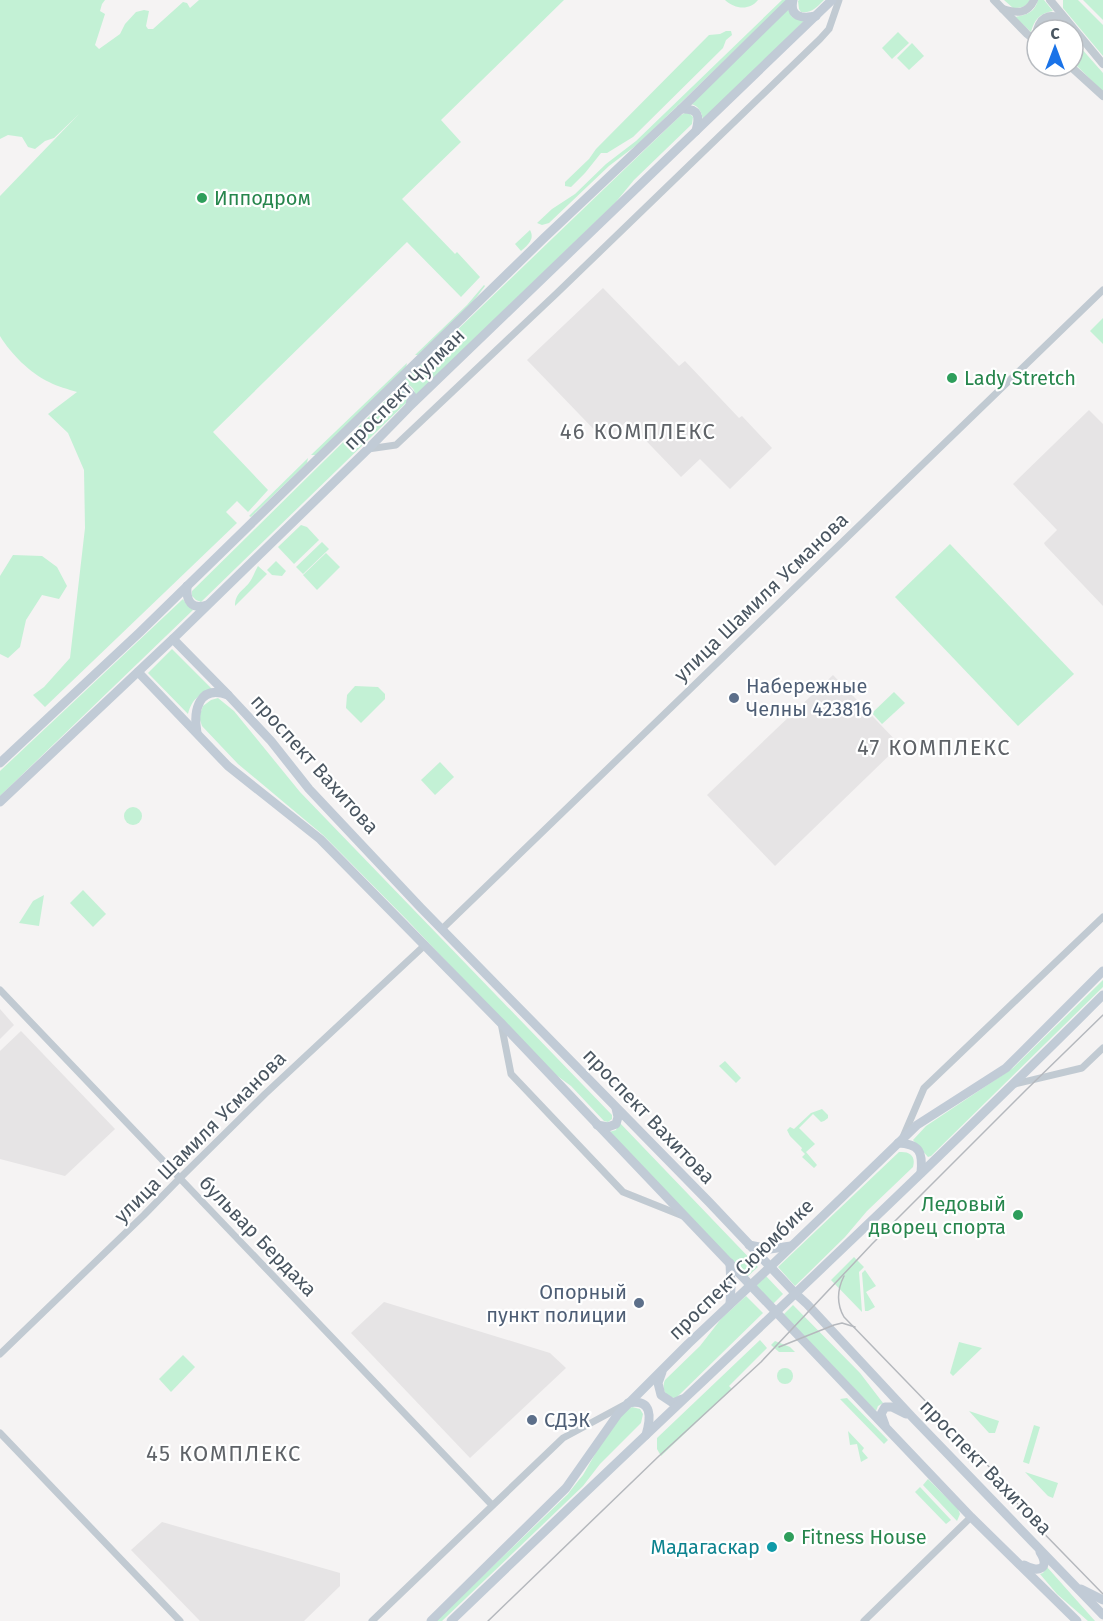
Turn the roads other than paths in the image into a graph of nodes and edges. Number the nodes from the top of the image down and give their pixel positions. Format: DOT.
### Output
graph roads {
  1 [pos="793,0"];
  2 [pos="832,0"];
  3 [pos="839,0"];
  4 [pos="994,0"];
  5 [pos="1034,0"];
  6 [pos="1050,0"];
  7 [pos="1002,9"];
  8 [pos="816,16"];
  9 [pos="1045,18"];
  10 [pos="1060,18"];
  11 [pos="1066,18"];
  12 [pos="1025,32"];
  13 [pos="1085,42"];
  14 [pos="1103,64"];
  15 [pos="1083,78"];
  16 [pos="1103,96"];
  17 [pos="681,110"];
  18 [pos="696,131"];
  19 [pos="1103,290"];
  20 [pos="389,390"];
  21 [pos="409,407"];
  22 [pos="368,449"];
  23 [pos="187,586"];
  24 [pos="207,605"];
  25 [pos="173,639"];
  26 [pos="138,672"];
  27 [pos="229,696"];
  28 [pos="198,735"];
  29 [pos="0,763"];
  30 [pos="0,802"];
  31 [pos="1103,917"];
  32 [pos="442,929"];
  33 [pos="425,945"];
  34 [pos="1103,971"];
  35 [pos="0,990"];
  36 [pos="1103,996"];
  37 [pos="501,1023"];
  38 [pos="1103,1048"];
  39 [pos="1015,1084"];
  40 [pos="615,1106"];
  41 [pos="597,1125"];
  42 [pos="900,1141"];
  43 [pos="921,1173"];
  44 [pos="180,1178"];
  45 [pos="686,1217"];
  46 [pos="749,1245"];
  47 [pos="791,1246"];
  48 [pos="730,1263"];
  49 [pos="770,1268"];
  50 [pos="818,1273"];
  51 [pos="751,1285"];
  52 [pos="796,1294"];
  53 [pos="730,1304"];
  54 [pos="807,1304"];
  55 [pos="776,1313"];
  56 [pos="787,1325"];
  57 [pos="756,1332"];
  58 [pos="0,1354"];
  59 [pos="663,1369"];
  60 [pos="688,1396"];
  61 [pos="628,1403"];
  62 [pos="914,1419"];
  63 [pos="0,1433"];
  64 [pos="646,1435"];
  65 [pos="892,1436"];
  66 [pos="492,1505"];
  67 [pos="971,1518"];
  68 [pos="1035,1543"];
  69 [pos="1014,1559"];
  70 [pos="1076,1587"];
  71 [pos="1103,1600"];
  72 [pos="1103,1616"];
  73 [pos="1075,1620"];
  74 [pos="180,1621"];
  75 [pos="372,1621"];
  76 [pos="431,1621"];
  77 [pos="451,1621"];
  78 [pos="864,1621"];
  1 -- 8 [label="main road"];
  1 -- 17 [label="main road, проспект Чулман"];
  2 -- 8 [label="main road, проспект Чулман"];
  3 -- 22 [label="street"];
  4 -- 7 [label="street"];
  5 -- 7 [label="street"];
  6 -- 11 [label="street"];
  7 -- 12 [label="street"];
  8 -- 18 [label="main road, проспект Чулман"];
  9 -- 10 [label="street"];
  13 -- 14 [label="street"];
  15 -- 16 [label="street"];
  17 -- 18 [label="main road"];
  17 -- 20 [label="main road, проспект Чулман"];
  18 -- 21 [label="main road, проспект Чулман"];
  19 -- 32 [label="street, улица Шамиля Усманова"];
  20 -- 21 [label="main road"];
  20 -- 23 [label="main road, проспект Чулман"];
  21 -- 22 [label="main road, проспект Чулман"];
  22 -- 24 [label="main road, проспект Чулман"];
  23 -- 24 [label="main road"];
  23 -- 29 [label="main road, проспект Чулман"];
  24 -- 25 [label="main road, проспект Чулман"];
  25 -- 26 [label="main road, проспект Чулман"];
  25 -- 27 [label="main road, проспект Вахитова"];
  26 -- 28 [label="main road"];
  26 -- 30 [label="main road, проспект Чулман"];
  27 -- 28 [label="main road"];
  27 -- 32 [label="main road, проспект Вахитова"];
  28 -- 33 [label="main road"];
  31 -- 42 [label="street"];
  32 -- 40 [label="main road, проспект Вахитова"];
  33 -- 37 [label="main road"];
  33 -- 44 [label="street, улица Шамиля Усманова"];
  34 -- 42 [label="main road, проспект Сююмбике"];
  35 -- 44 [label="street, бульвар Бердаха"];
  36 -- 39 [label="main road"];
  37 -- 41 [label="main road"];
  37 -- 45 [label="street"];
  38 -- 39 [label="street"];
  39 -- 43 [label="main road"];
  40 -- 41 [label="main road"];
  40 -- 46 [label="main road, проспект Вахитова"];
  41 -- 45 [label="main road"];
  42 -- 43 [label="main road"];
  42 -- 47 [label="main road, проспект Сююмбике"];
  43 -- 50 [label="main road"];
  44 -- 58 [label="street, улица Шамиля Усманова"];
  44 -- 66 [label="street, бульвар Бердаха"];
  45 -- 48 [label="main road"];
  46 -- 47 [label="main road"];
  46 -- 49 [label="main road, проспект Вахитова"];
  47 -- 49 [label="main road, проспект Сююмбике"];
  48 -- 51 [label="main road"];
  48 -- 53 [label="main road"];
  49 -- 51 [label="main road, проспект Сююмбике"];
  49 -- 52 [label="main road, проспект Вахитова"];
  50 -- 52 [label="main road"];
  50 -- 54 [label="main road"];
  51 -- 53 [label="main road, проспект Сююмбике"];
  51 -- 55 [label="main road"];
  52 -- 54 [label="main road, проспект Вахитова"];
  52 -- 55 [label="main road"];
  53 -- 59 [label="main road, проспект Сююмбике"];
  54 -- 62 [label="main road, проспект Вахитова"];
  55 -- 56 [label="main road"];
  55 -- 57 [label="main road"];
  56 -- 57 [label="main road"];
  56 -- 65 [label="main road"];
  57 -- 60 [label="main road"];
  59 -- 60 [label="main road"];
  59 -- 61 [label="main road, проспект Сююмбике"];
  60 -- 64 [label="main road"];
  61 -- 64 [label="main road"];
  61 -- 66 [label="street"];
  61 -- 76 [label="main road, проспект Сююмбике"];
  62 -- 65 [label="main road"];
  62 -- 68 [label="main road, проспект Вахитова"];
  63 -- 74 [label="street"];
  64 -- 77 [label="main road"];
  65 -- 67 [label="main road"];
  66 -- 75 [label="street"];
  67 -- 69 [label="main road"];
  67 -- 78 [label="street"];
  68 -- 69 [label="main road"];
  68 -- 70 [label="main road, проспект Вахитова"];
  69 -- 73 [label="main road"];
  70 -- 71 [label="main road"];
  70 -- 72 [label="main road, проспект Вахитова"];
}
